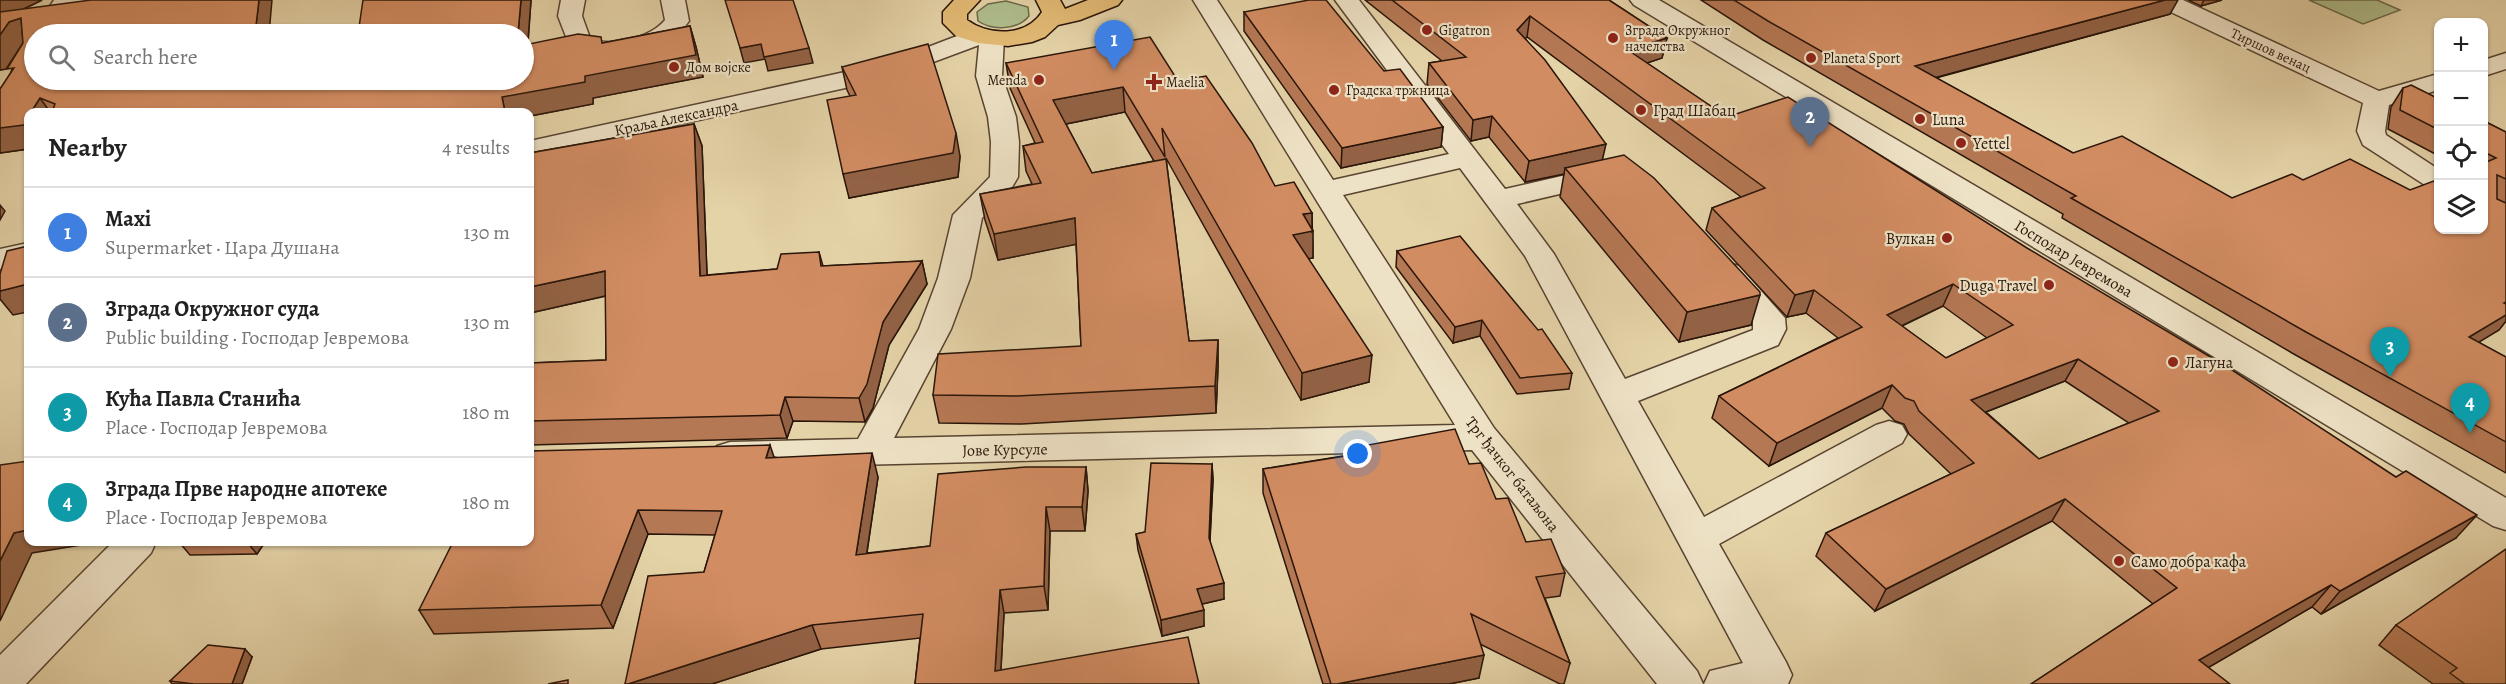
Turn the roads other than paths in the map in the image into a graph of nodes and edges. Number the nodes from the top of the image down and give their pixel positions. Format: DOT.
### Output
graph roads {
  1 [pos="573,0"];
  2 [pos="674,0"];
  3 [pos="1110,0"];
  4 [pos="1204,0"];
  5 [pos="1347,0"];
  6 [pos="1642,0"];
  7 [pos="2164,0"];
  8 [pos="82,7"];
  9 [pos="954,7"];
  10 [pos="1050,10"];
  11 [pos="20,24"];
  12 [pos="24,24"];
  13 [pos="54,24"];
  14 [pos="985,37"];
  15 [pos="2506,61"];
  16 [pos="2488,67"];
  17 [pos="2434,84"];
  18 [pos="822,85"];
  19 [pos="2390,97"];
  20 [pos="534,148"];
  21 [pos="1467,159"];
  22 [pos="1622,168"];
  23 [pos="2437,180"];
  24 [pos="1324,191"];
  25 [pos="1497,200"];
  26 [pos="1706,250"];
  27 [pos="24,254"];
  28 [pos="0,259"];
  29 [pos="1617,396"];
  30 [pos="1888,434"];
  31 [pos="1481,437"];
  32 [pos="869,452"];
  33 [pos="693,456"];
  34 [pos="2506,516"];
  35 [pos="1696,539"];
  36 [pos="133,546"];
  37 [pos="1774,680"];
  38 [pos="0,683"];
  39 [pos="1683,684"];
  40 [pos="1725,684"];
  1 -- 2 [label="street"];
  3 -- 10 [label="main road"];
  4 -- 24 [label="street, Трг ђачког батаљона"];
  5 -- 21 [label="street"];
  6 -- 34 [label="street, Господар Јевремова"];
  7 -- 19 [label="street, Тиршов венац"];
  8 -- 13 [label="street"];
  9 -- 14 [label="main road"];
  9 -- 18 [label="street, Краља Александра"];
  10 -- 14 [label="main road"];
  11 -- 12 [label="street"];
  14 -- 18 [label="street, Краља Александра"];
  14 -- 32 [label="street"];
  15 -- 16 [label="street"];
  17 -- 19 [label="street"];
  18 -- 20 [label="street, Краља Александра"];
  19 -- 23 [label="street"];
  21 -- 24 [label="street"];
  21 -- 25 [label="street"];
  22 -- 25 [label="street"];
  24 -- 31 [label="street, Трг ђачког батаљона"];
  25 -- 29 [label="street"];
  26 -- 29 [label="street"];
  27 -- 28 [label="street"];
  29 -- 35 [label="street"];
  30 -- 35 [label="street"];
  31 -- 32 [label="street, Јове Курсуле"];
  31 -- 39 [label="street, Трг ђачког батаљона"];
  32 -- 33 [label="street, Јове Курсуле"];
  35 -- 37 [label="street"];
  36 -- 38 [label="street"];
  37 -- 40 [label="street"];
}
